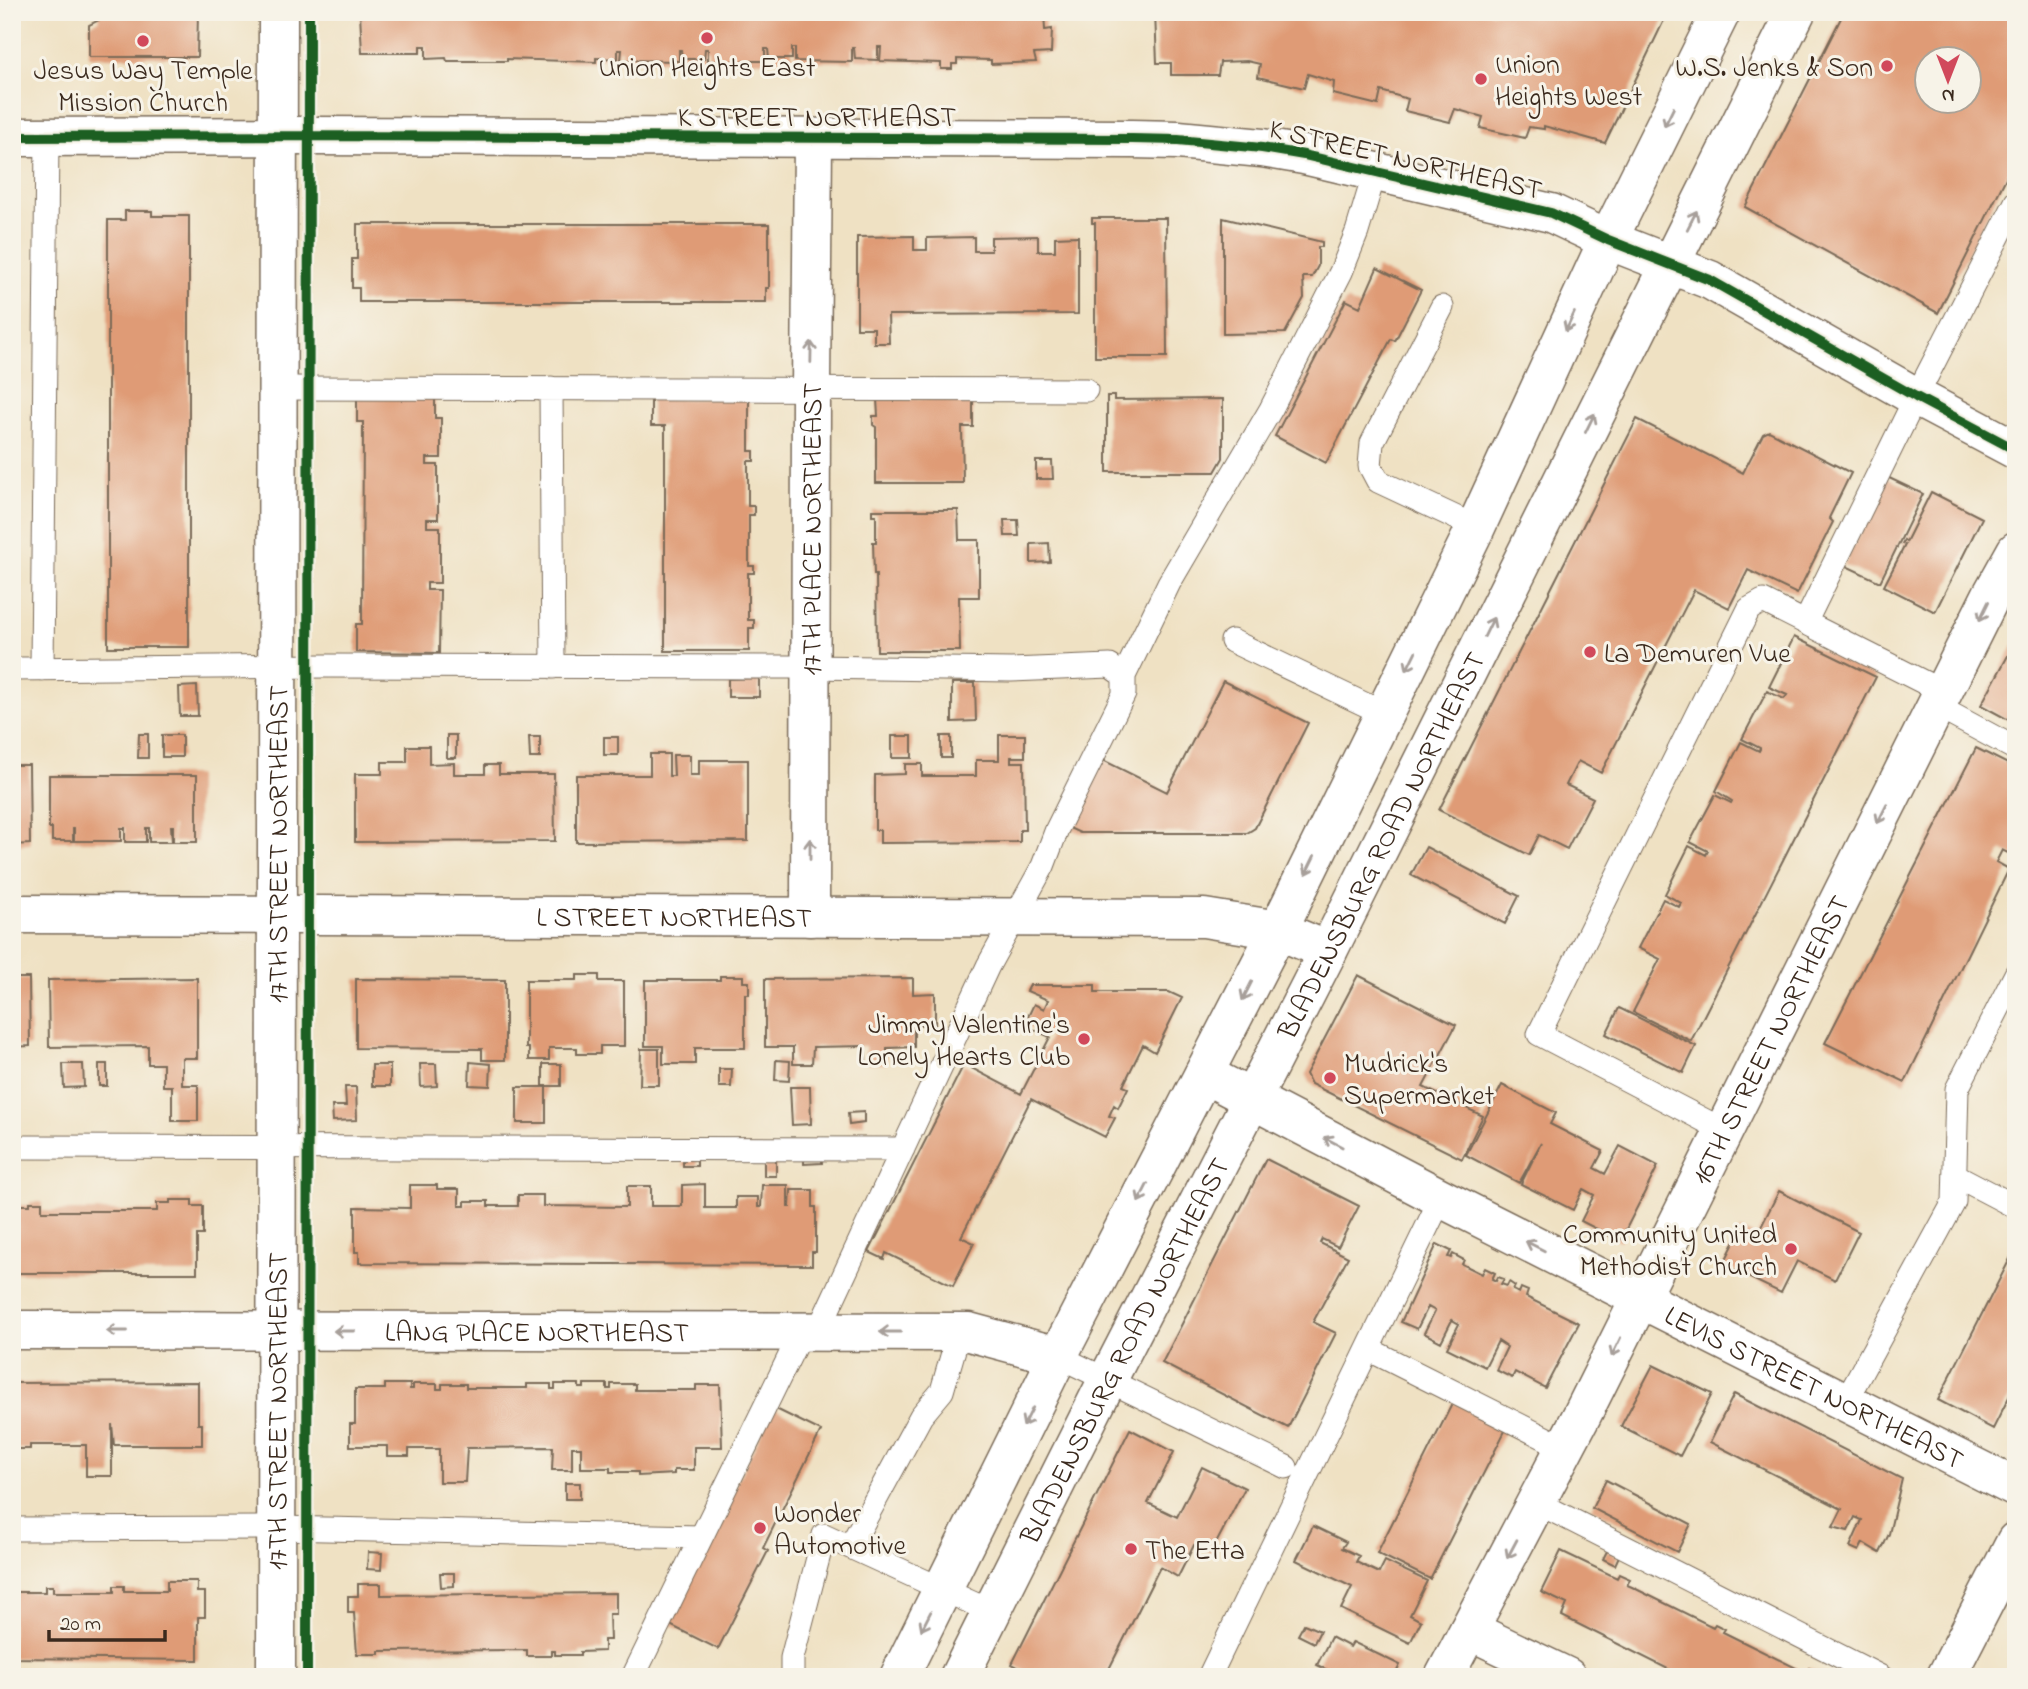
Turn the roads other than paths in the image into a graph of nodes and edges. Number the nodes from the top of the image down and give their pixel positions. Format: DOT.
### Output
graph roads {
  1 [pos="278,12"];
  2 [pos="1721,12"];
  3 [pos="1796,12"];
  4 [pos="278,136"];
  5 [pos="30,137"];
  6 [pos="813,139"];
  7 [pos="1375,172"];
  8 [pos="2016,202"];
  9 [pos="1608,240"];
  10 [pos="1669,264"];
  11 [pos="1442,307"];
  12 [pos="277,388"];
  13 [pos="551,388"];
  14 [pos="811,389"];
  15 [pos="1086,390"];
  16 [pos="1916,397"];
  17 [pos="2016,450"];
  18 [pos="1476,527"];
  19 [pos="2016,551"];
  20 [pos="1806,621"];
  21 [pos="1232,641"];
  22 [pos="276,666"];
  23 [pos="553,667"];
  24 [pos="811,667"];
  25 [pos="12,669"];
  26 [pos="42,669"];
  27 [pos="1125,676"];
  28 [pos="1940,699"];
  29 [pos="1385,714"];
  30 [pos="2016,750"];
  31 [pos="12,914"];
  32 [pos="277,915"];
  33 [pos="810,917"];
  34 [pos="1015,917"];
  35 [pos="1278,930"];
  36 [pos="1328,951"];
  37 [pos="2016,974"];
  38 [pos="1204,1074"];
  39 [pos="1253,1100"];
  40 [pos="1723,1130"];
  41 [pos="276,1146"];
  42 [pos="12,1147"];
  43 [pos="903,1149"];
  44 [pos="1955,1175"];
  45 [pos="1441,1198"];
  46 [pos="2016,1207"];
  47 [pos="1640,1298"];
  48 [pos="12,1330"];
  49 [pos="810,1331"];
  50 [pos="276,1332"];
  51 [pos="959,1332"];
  52 [pos="1368,1349"];
  53 [pos="1058,1356"];
  54 [pos="1107,1381"];
  55 [pos="1845,1402"];
  56 [pos="1565,1448"];
  57 [pos="1286,1466"];
  58 [pos="2016,1488"];
  59 [pos="1536,1502"];
  60 [pos="277,1528"];
  61 [pos="12,1529"];
  62 [pos="701,1537"];
  63 [pos="2016,1541"];
  64 [pos="850,1547"];
  65 [pos="943,1588"];
  66 [pos="992,1612"];
  67 [pos="1469,1630"];
  68 [pos="276,1677"];
  69 [pos="632,1677"];
  70 [pos="792,1677"];
  71 [pos="898,1677"];
  72 [pos="960,1677"];
  73 [pos="1209,1677"];
  74 [pos="1444,1677"];
  75 [pos="1567,1677"];
  76 [pos="1881,1677"];
  77 [pos="1946,1677"];
  1 -- 4 [label="street, 17TH STREET NORTHEAST"];
  2 -- 9 [label="street, BLADENSBURG ROAD NORTHEAST, one-way"];
  10 -- 3 [label="street, BLADENSBURG ROAD NORTHEAST, one-way"];
  4 -- 5 [label="street, K STREET NORTHEAST"];
  4 -- 6 [label="street, K STREET NORTHEAST"];
  4 -- 12 [label="street, 17TH STREET NORTHEAST"];
  5 -- 26 [label="lane"];
  6 -- 7 [label="street, K STREET NORTHEAST"];
  14 -- 6 [label="street, 17TH PLACE NORTHEAST, one-way"];
  7 -- 9 [label="street, K STREET NORTHEAST"];
  7 -- 27 [label="lane"];
  8 -- 16 [label="lane"];
  9 -- 10 [label="street, K STREET NORTHEAST"];
  9 -- 18 [label="street, BLADENSBURG ROAD NORTHEAST, one-way"];
  10 -- 16 [label="street, K STREET NORTHEAST"];
  36 -- 10 [label="street, BLADENSBURG ROAD NORTHEAST, one-way"];
  11 -- 18 [label="lane"];
  12 -- 13 [label="lane"];
  12 -- 22 [label="street, 17TH STREET NORTHEAST"];
  13 -- 14 [label="lane"];
  13 -- 23 [label="lane"];
  14 -- 15 [label="lane"];
  14 -- 24 [label="street, 17TH PLACE NORTHEAST"];
  16 -- 17 [label="street, K STREET NORTHEAST"];
  16 -- 20 [label="lane"];
  18 -- 29 [label="street, BLADENSBURG ROAD NORTHEAST, one-way"];
  19 -- 28 [label="street, 16TH STREET NORTHEAST, one-way"];
  20 -- 28 [label="lane"];
  20 -- 40 [label="lane"];
  21 -- 29 [label="lane"];
  22 -- 23 [label="lane"];
  22 -- 26 [label="lane"];
  22 -- 32 [label="street, 17TH STREET NORTHEAST"];
  23 -- 24 [label="lane"];
  24 -- 27 [label="lane"];
  33 -- 24 [label="street, 17TH PLACE NORTHEAST, one-way"];
  25 -- 26 [label="lane"];
  27 -- 34 [label="lane"];
  28 -- 30 [label="lane"];
  28 -- 40 [label="street, 16TH STREET NORTHEAST, one-way"];
  29 -- 35 [label="street, BLADENSBURG ROAD NORTHEAST, one-way"];
  31 -- 32 [label="street, L STREET NORTHEAST"];
  32 -- 33 [label="street, L STREET NORTHEAST"];
  32 -- 41 [label="street, 17TH STREET NORTHEAST"];
  33 -- 34 [label="street, L STREET NORTHEAST"];
  34 -- 35 [label="street, L STREET NORTHEAST"];
  34 -- 43 [label="lane"];
  35 -- 36 [label="street, L STREET NORTHEAST"];
  35 -- 38 [label="street, BLADENSBURG ROAD NORTHEAST, one-way"];
  36 -- 39 [label="street, BLADENSBURG ROAD NORTHEAST"];
  37 -- 44 [label="lane"];
  38 -- 39 [label="street, LEVIS STREET NORTHEAST"];
  38 -- 53 [label="street, BLADENSBURG ROAD NORTHEAST, one-way"];
  45 -- 39 [label="street, LEVIS STREET NORTHEAST, one-way"];
  39 -- 54 [label="street, BLADENSBURG ROAD NORTHEAST"];
  40 -- 47 [label="street, 16TH STREET NORTHEAST"];
  41 -- 42 [label="lane"];
  41 -- 43 [label="lane"];
  41 -- 50 [label="street, 17TH STREET NORTHEAST"];
  43 -- 49 [label="lane"];
  44 -- 46 [label="lane"];
  44 -- 55 [label="lane"];
  47 -- 45 [label="street, LEVIS STREET NORTHEAST, one-way"];
  45 -- 52 [label="lane"];
  47 -- 55 [label="street, LEVIS STREET NORTHEAST"];
  47 -- 56 [label="street, 16TH STREET NORTHEAST, one-way"];
  50 -- 48 [label="street, LANG PLACE NORTHEAST, one-way"];
  49 -- 50 [label="street, LANG PLACE NORTHEAST, one-way"];
  51 -- 49 [label="street, LANG PLACE NORTHEAST, one-way"];
  49 -- 62 [label="lane"];
  50 -- 60 [label="street, 17TH STREET NORTHEAST"];
  51 -- 53 [label="street, LANG PLACE NORTHEAST"];
  51 -- 64 [label="lane"];
  52 -- 56 [label="lane"];
  52 -- 73 [label="lane"];
  53 -- 54 [label="lane"];
  53 -- 65 [label="street, BLADENSBURG ROAD NORTHEAST, one-way"];
  54 -- 57 [label="lane"];
  54 -- 66 [label="street, BLADENSBURG ROAD NORTHEAST"];
  55 -- 58 [label="street, LEVIS STREET NORTHEAST"];
  56 -- 59 [label="street, 16TH STREET NORTHEAST"];
  59 -- 67 [label="street, 16TH STREET NORTHEAST, one-way"];
  59 -- 76 [label="lane"];
  60 -- 61 [label="lane"];
  60 -- 62 [label="lane"];
  60 -- 68 [label="street, 17TH STREET NORTHEAST"];
  62 -- 69 [label="lane"];
  63 -- 77 [label="street"];
  64 -- 65 [label="lane"];
  64 -- 70 [label="lane"];
  65 -- 66 [label="lane"];
  65 -- 71 [label="street, BLADENSBURG ROAD NORTHEAST, one-way"];
  66 -- 72 [label="street, BLADENSBURG ROAD NORTHEAST"];
  67 -- 74 [label="street, 16TH STREET NORTHEAST"];
  67 -- 75 [label="street"];
}
